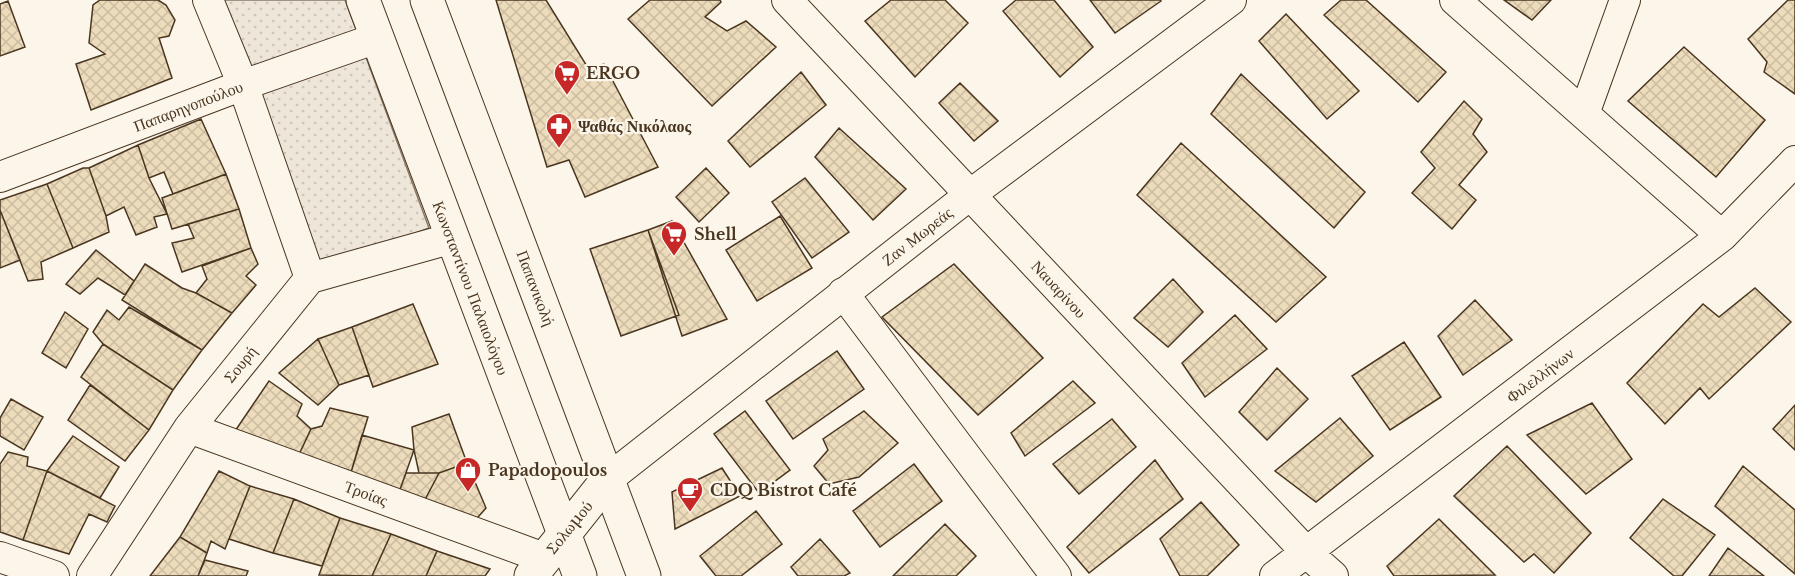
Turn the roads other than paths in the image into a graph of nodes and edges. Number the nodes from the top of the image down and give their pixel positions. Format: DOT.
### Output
graph roads {
  1 [pos="208,0"];
  2 [pos="363,0"];
  3 [pos="427,0"];
  4 [pos="787,0"];
  5 [pos="1231,0"];
  6 [pos="1455,0"];
  7 [pos="1625,0"];
  8 [pos="377,38"];
  9 [pos="243,85"];
  10 [pos="1584,114"];
  11 [pos="1795,161"];
  12 [pos="0,177"];
  13 [pos="971,194"];
  14 [pos="1722,236"];
  15 [pos="453,238"];
  16 [pos="310,278"];
  17 [pos="843,294"];
  18 [pos="189,428"];
  19 [pos="608,479"];
  20 [pos="1307,553"];
  21 [pos="546,556"];
  22 [pos="0,557"];
  23 [pos="54,576"];
  24 [pos="92,576"];
  25 [pos="580,576"];
  26 [pos="644,576"];
  27 [pos="1056,576"];
  28 [pos="1275,576"];
  29 [pos="1333,576"];
  1 -- 9 [label="street"];
  2 -- 8 [label="main road, Κωνσταντίνου Παλαιολόγου"];
  3 -- 19 [label="main road, Παπανικολή"];
  4 -- 13 [label="street, Ναυαρίνου"];
  5 -- 13 [label="street, Ζαν Μωρεάς"];
  6 -- 10 [label="street"];
  7 -- 10 [label="street"];
  8 -- 9 [label="street, Παπαρηγοπούλου"];
  8 -- 15 [label="main road, Κωνσταντίνου Παλαιολόγου"];
  9 -- 12 [label="street, Παπαρηγοπούλου"];
  9 -- 16 [label="street"];
  10 -- 14 [label="street"];
  11 -- 14 [label="street, Φιλελλήνων"];
  13 -- 17 [label="street, Ζαν Μωρεάς"];
  13 -- 20 [label="street, Ναυαρίνου"];
  14 -- 20 [label="street, Φιλελλήνων"];
  15 -- 16 [label="street"];
  15 -- 21 [label="main road, Κωνσταντίνου Παλαιολόγου"];
  16 -- 18 [label="street, Σουρή"];
  17 -- 19 [label="street, Ζαν Μωρεάς"];
  17 -- 27 [label="street"];
  18 -- 21 [label="street, Τροίας"];
  18 -- 24 [label="street, Σουρή"];
  19 -- 21 [label="main road, Σολωμού"];
  19 -- 26 [label="main road, Παπανικολή"];
  20 -- 28 [label="street, Φιλελλήνων"];
  20 -- 29 [label="street, Ναυαρίνου"];
  21 -- 25 [label="main road, Κωνσταντίνου Παλαιολόγου"];
  22 -- 23 [label="street"];
}
